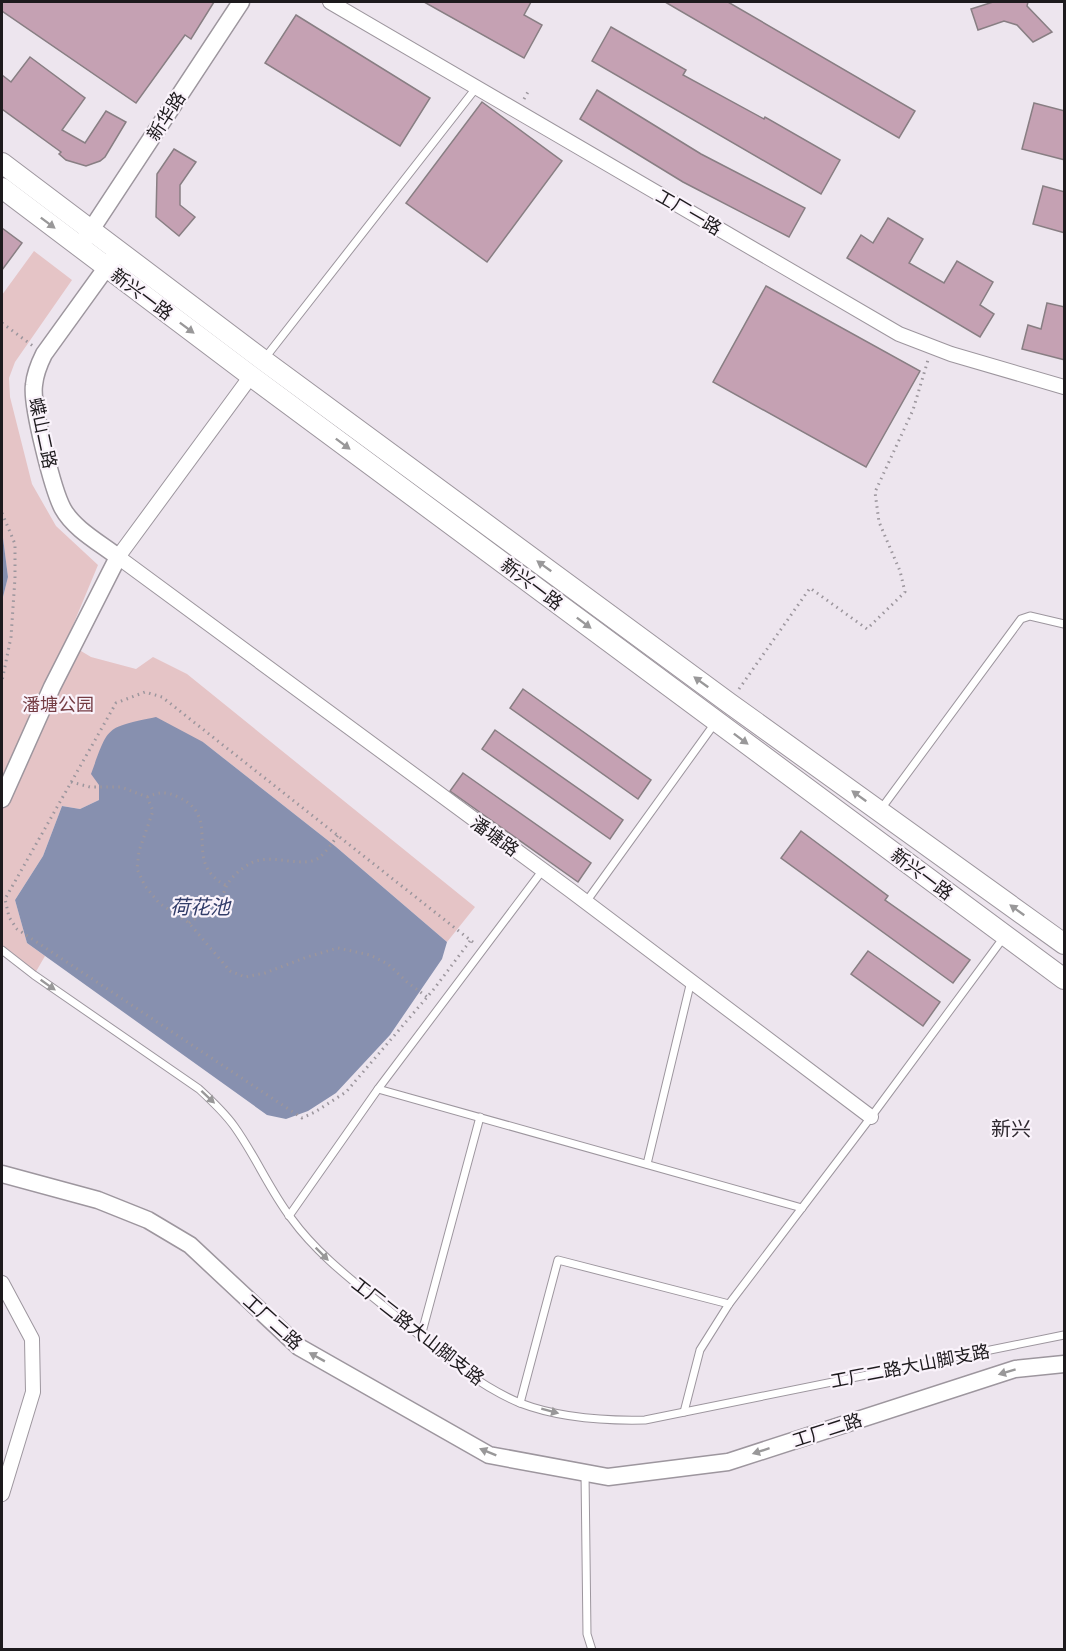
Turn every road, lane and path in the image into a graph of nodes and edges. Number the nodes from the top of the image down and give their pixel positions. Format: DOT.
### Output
graph roads {
  1 [pos="241,2"];
  2 [pos="330,2"];
  3 [pos="476,88"];
  4 [pos="2,163"];
  5 [pos="2,188"];
  6 [pos="91,230"];
  7 [pos="80,247"];
  8 [pos="119,250"];
  9 [pos="107,267"];
  10 [pos="2,323"];
  11 [pos="933,347"];
  12 [pos="44,354"];
  13 [pos="263,360"];
  14 [pos="251,376"];
  15 [pos="1065,387"];
  16 [pos="2,513"];
  17 [pos="118,557"];
  18 [pos="1065,624"];
  19 [pos="2,681"];
  20 [pos="729,703"];
  21 [pos="717,721"];
  22 [pos="70,782"];
  23 [pos="147,797"];
  24 [pos="2,799"];
  25 [pos="879,811"];
  26 [pos="338,835"];
  27 [pos="542,871"];
  28 [pos="226,886"];
  29 [pos="586,902"];
  30 [pos="189,923"];
  31 [pos="1005,936"];
  32 [pos="1061,939"];
  33 [pos="470,941"];
  34 [pos="484,948"];
  35 [pos="2,950"];
  36 [pos="1065,979"];
  37 [pos="691,981"];
  38 [pos="423,994"];
  39 [pos="378,1089"];
  40 [pos="480,1117"];
  41 [pos="871,1117"];
  42 [pos="647,1164"];
  43 [pos="2,1174"];
  44 [pos="802,1208"];
  45 [pos="290,1216"];
  46 [pos="2,1283"];
  47 [pos="729,1304"];
  48 [pos="1065,1335"];
  49 [pos="421,1336"];
  50 [pos="1065,1364"];
  51 [pos="520,1403"];
  52 [pos="684,1412"];
  53 [pos="585,1472"];
  54 [pos="2,1494"];
  55 [pos="592,1650"];
  1 -- 6 [label="street, 新华路"];
  2 -- 3 [label="street, 工厂一路"];
  3 -- 11 [label="street, 工厂一路"];
  3 -- 13 [label="lane"];
  4 -- 6 [label="main road, 新兴一路"];
  5 -- 7 [label="main road, 新兴一路, one-way"];
  6 -- 7 [label="street, 新华路"];
  6 -- 8 [label="main road, 新兴一路"];
  7 -- 9 [label="main road, 新兴一路"];
  8 -- 9 [label="street, 蝶山二路"];
  8 -- 13 [label="main road, 新兴一路"];
  9 -- 12 [label="street, 蝶山二路"];
  9 -- 14 [label="main road, 新兴一路, one-way"];
  10 -- 12 [label="path"];
  11 -- 15 [label="street, 工厂一路"];
  11 -- 20 [label="path"];
  12 -- 17 [label="street, 蝶山二路"];
  20 -- 13 [label="main road, 新兴一路, one-way"];
  14 -- 17 [label="street"];
  14 -- 21 [label="main road, 新兴一路, one-way"];
  16 -- 19 [label="path"];
  17 -- 24 [label="street"];
  17 -- 27 [label="street, 潘塘路"];
  18 -- 25 [label="lane"];
  25 -- 20 [label="main road, 新兴一路, one-way"];
  21 -- 29 [label="lane"];
  21 -- 31 [label="main road, 新兴一路, one-way"];
  22 -- 23 [label="path"];
  22 -- 26 [label="path"];
  22 -- 33 [label="path"];
  23 -- 28 [label="path"];
  23 -- 30 [label="path"];
  32 -- 25 [label="main road, 新兴一路, one-way"];
  26 -- 28 [label="path"];
  26 -- 33 [label="path"];
  27 -- 29 [label="street, 潘塘路"];
  27 -- 34 [label="lane"];
  28 -- 30 [label="path"];
  29 -- 37 [label="street, 潘塘路"];
  30 -- 38 [label="path"];
  31 -- 36 [label="main road, 新兴一路"];
  31 -- 41 [label="lane"];
  33 -- 34 [label="path"];
  34 -- 39 [label="lane"];
  35 -- 45 [label="lane, 工厂二路大山脚支路, one-way"];
  37 -- 41 [label="street, 潘塘路"];
  37 -- 42 [label="lane"];
  39 -- 40 [label="lane"];
  39 -- 45 [label="lane"];
  40 -- 42 [label="lane"];
  40 -- 49 [label="lane"];
  41 -- 44 [label="lane"];
  42 -- 44 [label="lane"];
  53 -- 43 [label="street, 工厂二路, one-way"];
  44 -- 47 [label="lane"];
  45 -- 49 [label="lane, 工厂二路大山脚支路, one-way"];
  46 -- 54 [label="street"];
  47 -- 51 [label="lane"];
  47 -- 52 [label="lane"];
  48 -- 52 [label="lane, 工厂二路大山脚支路"];
  49 -- 51 [label="lane, 工厂二路大山脚支路"];
  50 -- 53 [label="street, 工厂二路, one-way"];
  51 -- 52 [label="lane, 工厂二路大山脚支路, one-way"];
  53 -- 55 [label="lane"];
}
